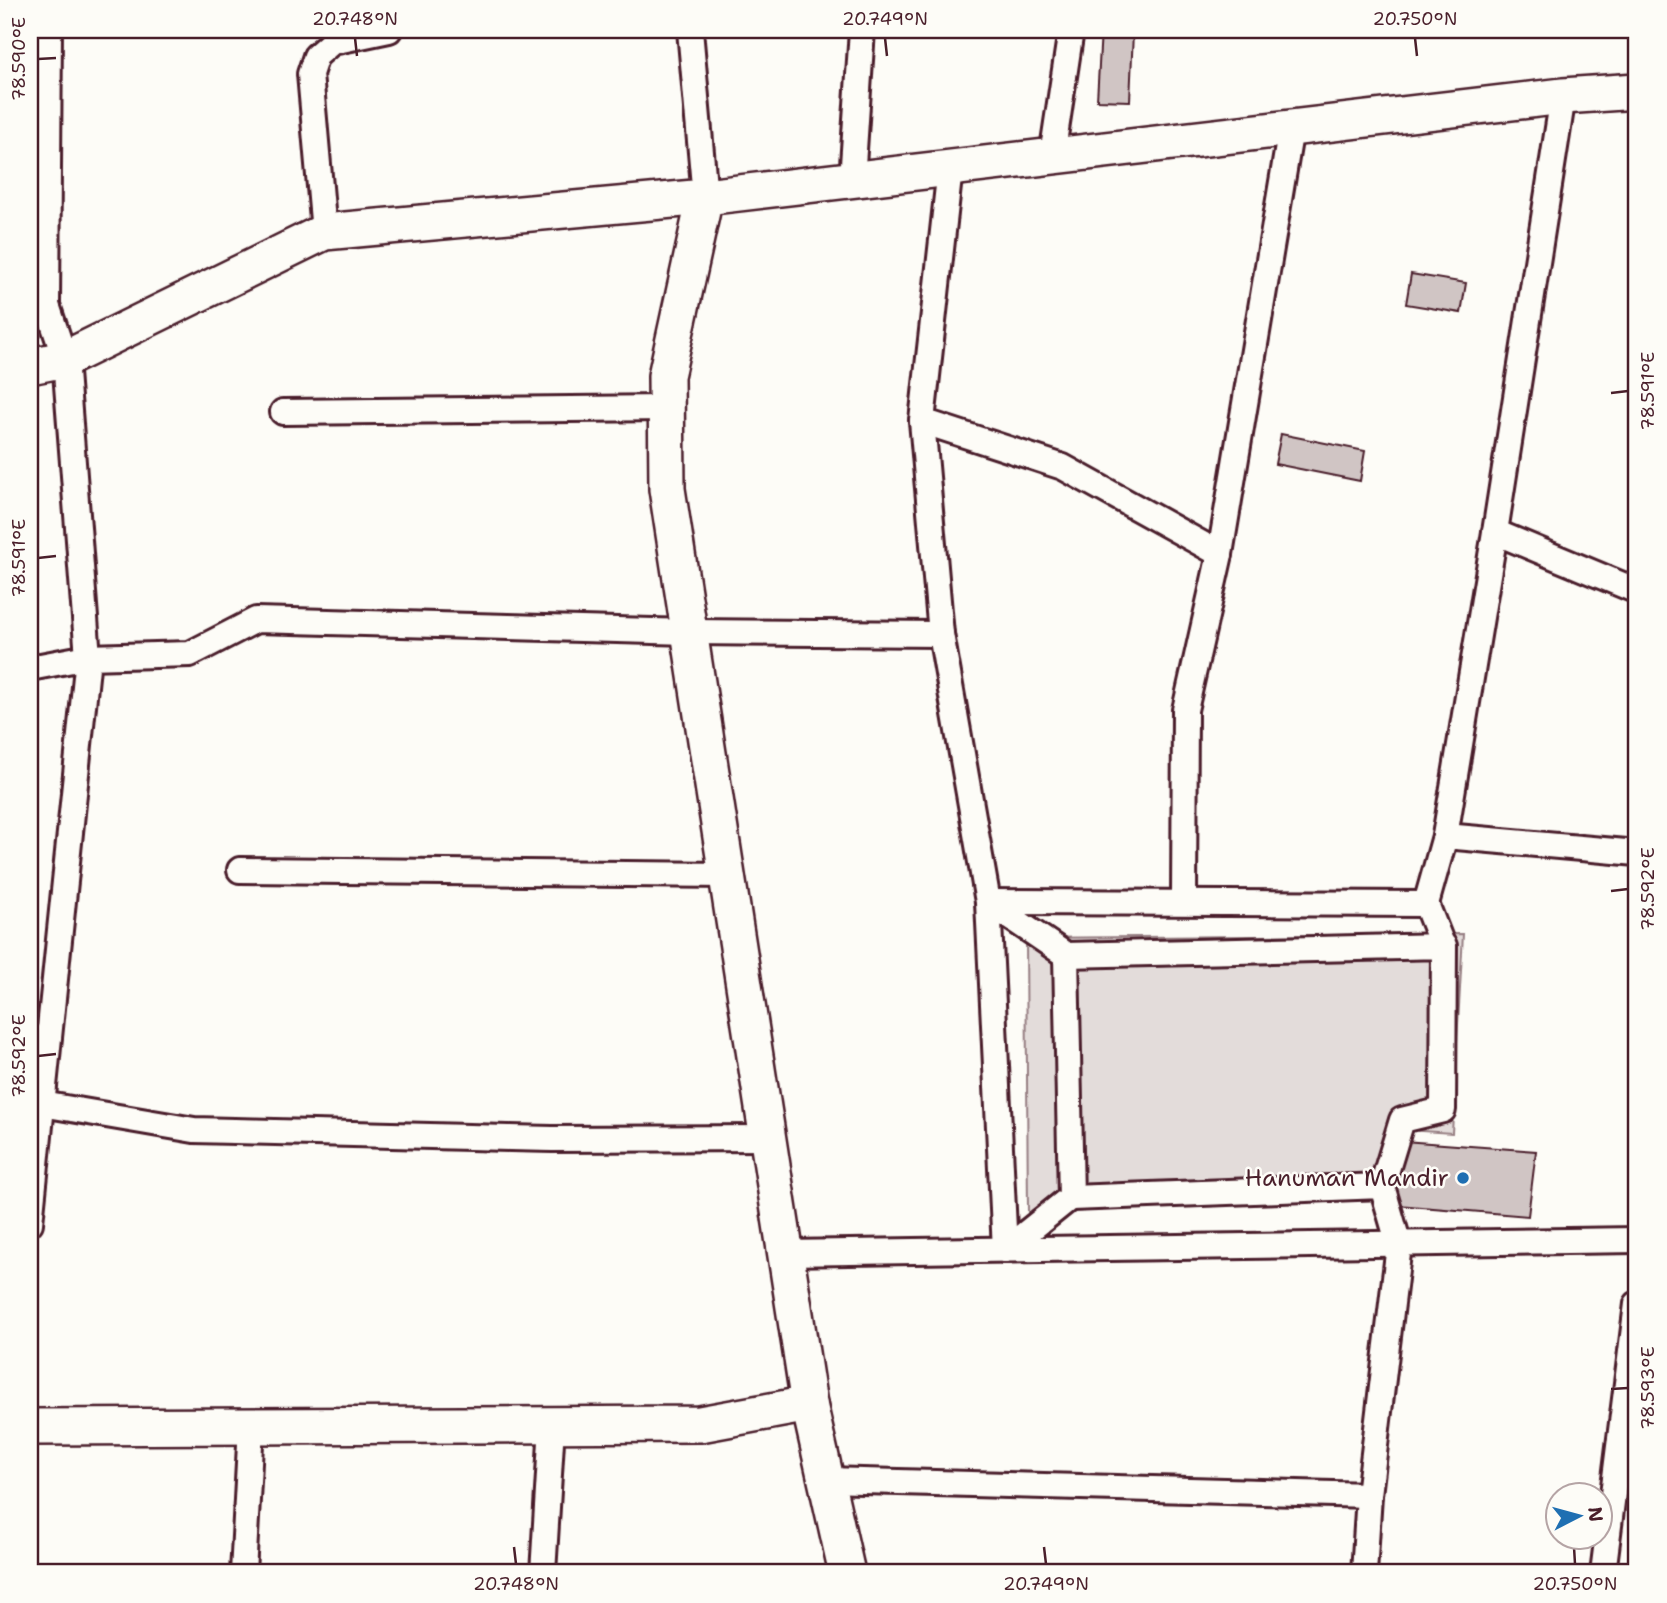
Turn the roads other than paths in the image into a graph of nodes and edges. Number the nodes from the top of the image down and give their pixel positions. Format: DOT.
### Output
graph roads {
  1 [pos="49,30"];
  2 [pos="389,30"];
  3 [pos="690,30"];
  4 [pos="862,30"];
  5 [pos="1071,30"];
  6 [pos="1637,91"];
  7 [pos="1563,96"];
  8 [pos="1291,128"];
  9 [pos="1052,156"];
  10 [pos="950,169"];
  11 [pos="852,180"];
  12 [pos="705,197"];
  13 [pos="324,232"];
  14 [pos="65,359"];
  15 [pos="30,366"];
  16 [pos="667,408"];
  17 [pos="283,412"];
  18 [pos="922,421"];
  19 [pos="1495,532"];
  20 [pos="1220,554"];
  21 [pos="1637,591"];
  22 [pos="688,632"];
  23 [pos="941,634"];
  24 [pos="88,657"];
  25 [pos="30,668"];
  26 [pos="1445,836"];
  27 [pos="1637,853"];
  28 [pos="240,870"];
  29 [pos="727,875"];
  30 [pos="988,902"];
  31 [pos="1184,902"];
  32 [pos="1426,904"];
  33 [pos="1443,947"];
  34 [pos="1066,955"];
  35 [pos="36,1104"];
  36 [pos="768,1138"];
  37 [pos="1381,1186"];
  38 [pos="1071,1197"];
  39 [pos="30,1223"];
  40 [pos="1637,1240"];
  41 [pos="1399,1245"];
  42 [pos="1005,1250"];
  43 [pos="786,1253"];
  44 [pos="1637,1304"];
  45 [pos="809,1404"];
  46 [pos="552,1425"];
  47 [pos="251,1426"];
  48 [pos="30,1427"];
  49 [pos="826,1480"];
  50 [pos="1369,1494"];
  51 [pos="243,1573"];
  52 [pos="543,1573"];
  53 [pos="847,1573"];
  54 [pos="1363,1573"];
  55 [pos="1603,1573"];
  1 -- 14 [label="street"];
  2 -- 13 [label="street"];
  3 -- 12 [label="street"];
  4 -- 11 [label="street"];
  5 -- 9 [label="street"];
  6 -- 7 [label="street"];
  7 -- 8 [label="street"];
  7 -- 19 [label="street"];
  8 -- 9 [label="street"];
  8 -- 20 [label="street"];
  9 -- 10 [label="street"];
  10 -- 11 [label="street"];
  10 -- 18 [label="street"];
  11 -- 12 [label="street"];
  12 -- 13 [label="street"];
  12 -- 16 [label="street"];
  13 -- 14 [label="street"];
  14 -- 15 [label="street"];
  14 -- 24 [label="street"];
  16 -- 17 [label="street"];
  16 -- 22 [label="street"];
  18 -- 20 [label="street"];
  18 -- 23 [label="street"];
  19 -- 21 [label="street"];
  19 -- 26 [label="street"];
  20 -- 31 [label="street"];
  22 -- 23 [label="street"];
  22 -- 24 [label="street"];
  22 -- 29 [label="street"];
  23 -- 30 [label="street"];
  24 -- 25 [label="street"];
  24 -- 35 [label="street"];
  26 -- 27 [label="street"];
  26 -- 32 [label="street"];
  28 -- 29 [label="street"];
  29 -- 36 [label="street"];
  30 -- 31 [label="street"];
  30 -- 34 [label="street"];
  30 -- 42 [label="street"];
  31 -- 32 [label="street"];
  32 -- 33 [label="street"];
  33 -- 34 [label="street"];
  33 -- 37 [label="street"];
  34 -- 38 [label="street"];
  35 -- 36 [label="street"];
  35 -- 39 [label="street"];
  36 -- 43 [label="street"];
  37 -- 38 [label="street"];
  37 -- 41 [label="street"];
  38 -- 42 [label="street"];
  40 -- 41 [label="street"];
  41 -- 42 [label="street"];
  41 -- 50 [label="street"];
  42 -- 43 [label="street"];
  43 -- 45 [label="street"];
  44 -- 55 [label="street"];
  45 -- 46 [label="street"];
  45 -- 49 [label="street"];
  46 -- 47 [label="street"];
  46 -- 52 [label="street"];
  47 -- 48 [label="street"];
  47 -- 51 [label="street"];
  49 -- 50 [label="street"];
  49 -- 53 [label="street"];
  50 -- 54 [label="street"];
}
